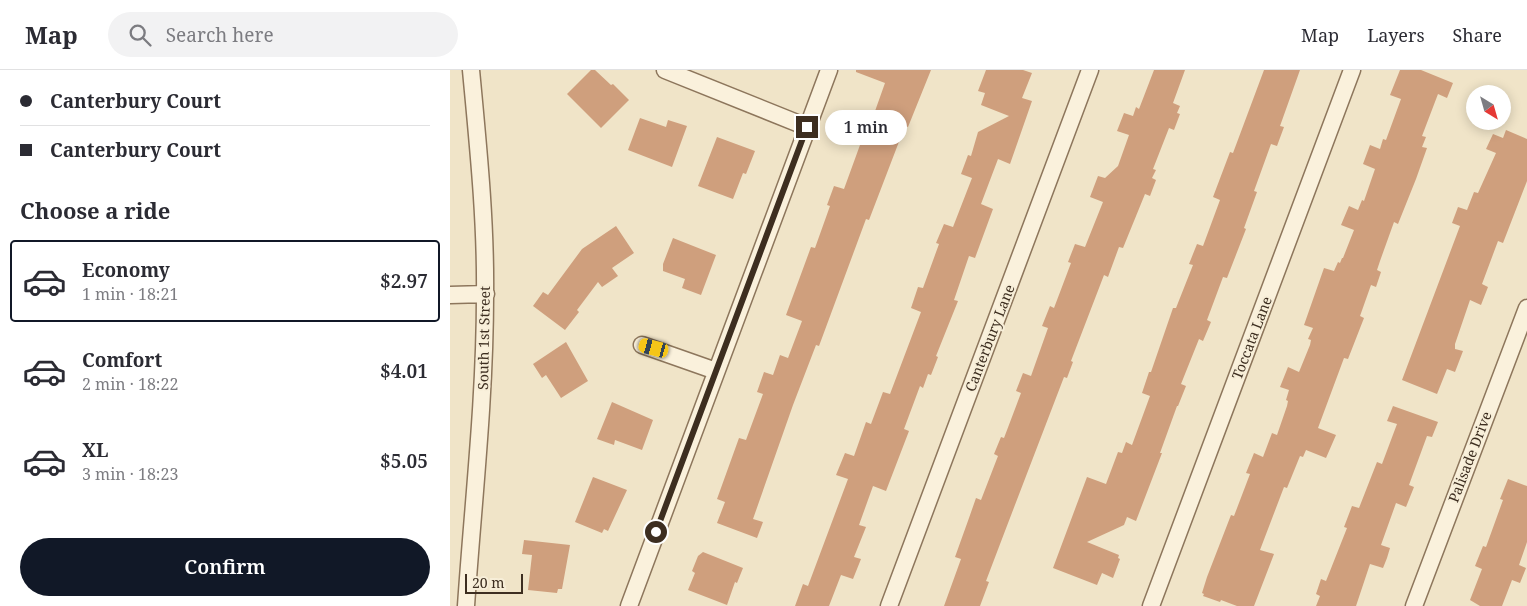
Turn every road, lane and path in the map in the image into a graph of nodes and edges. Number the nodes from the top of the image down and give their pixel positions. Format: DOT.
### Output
graph roads {
  1 [pos="471,70"];
  2 [pos="665,70"];
  3 [pos="829,70"];
  4 [pos="1090,70"];
  5 [pos="1352,70"];
  6 [pos="807,127"];
  7 [pos="486,294"];
  8 [pos="450,295"];
  9 [pos="1527,308"];
  10 [pos="642,345"];
  11 [pos="716,371"];
  12 [pos="466,606"];
  13 [pos="629,606"];
  14 [pos="889,606"];
  15 [pos="1151,606"];
  16 [pos="1414,606"];
  1 -- 7 [label="street, South 1st Street"];
  2 -- 6 [label="street"];
  3 -- 6 [label="street"];
  4 -- 14 [label="street, Canterbury Lane"];
  5 -- 15 [label="street, Toccata Lane"];
  6 -- 11 [label="street"];
  7 -- 8 [label="street"];
  7 -- 12 [label="street, South 1st Street"];
  9 -- 16 [label="street, Palisade Drive"];
  10 -- 11 [label="street"];
  11 -- 13 [label="street"];
}
